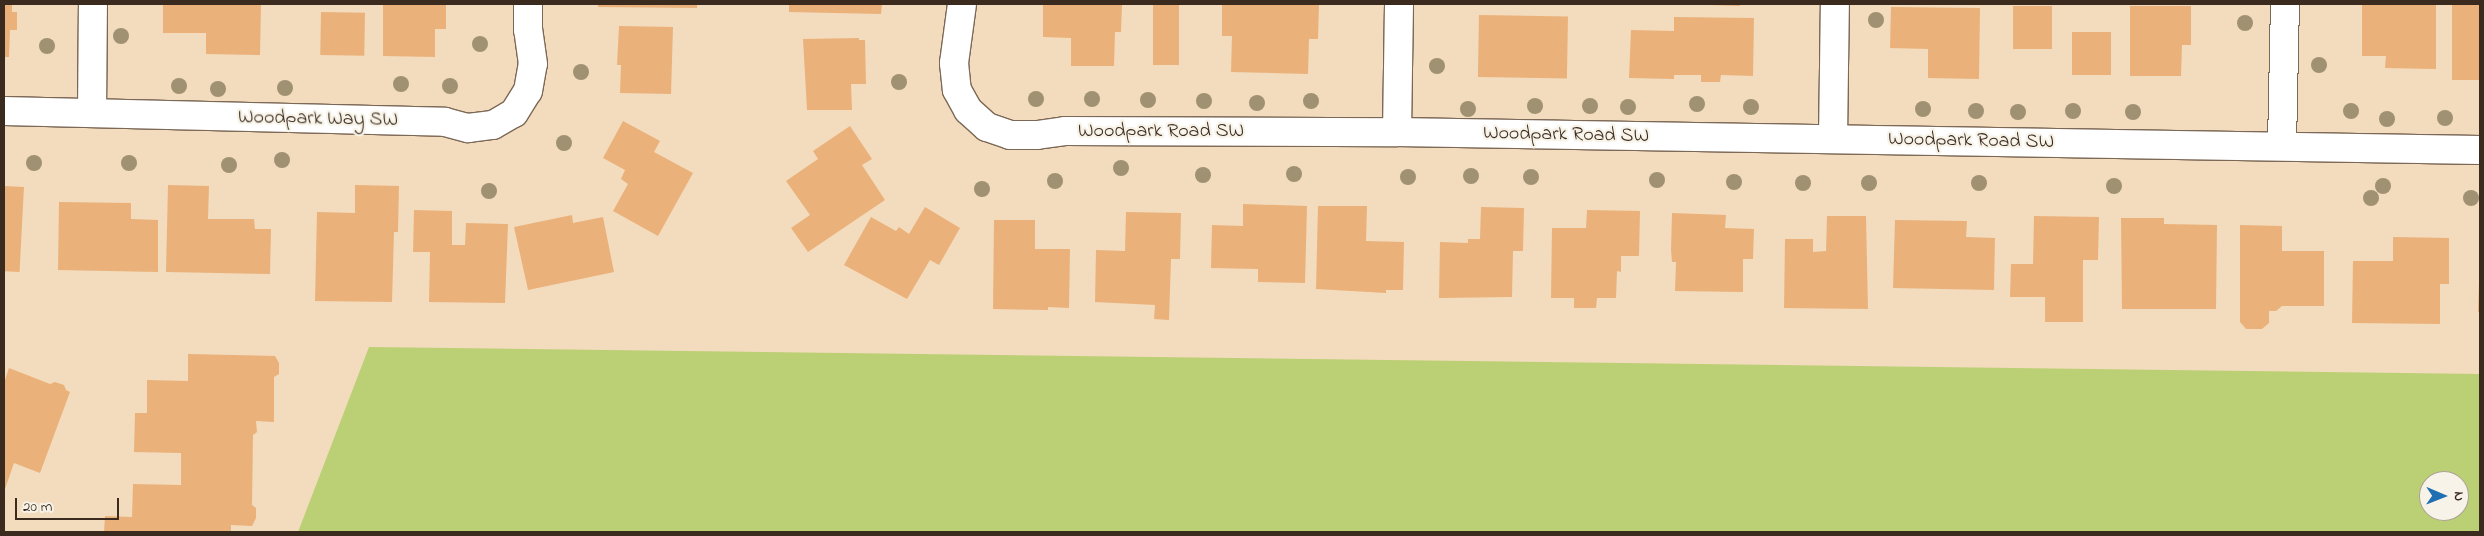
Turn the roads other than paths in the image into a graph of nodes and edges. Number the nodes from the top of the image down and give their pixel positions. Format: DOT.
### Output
graph roads {
  1 [pos="93,4"];
  2 [pos="528,4"];
  3 [pos="962,4"];
  4 [pos="1399,4"];
  5 [pos="1835,4"];
  6 [pos="2285,4"];
  7 [pos="4,111"];
  8 [pos="92,113"];
  9 [pos="1397,132"];
  10 [pos="1833,139"];
  11 [pos="2282,145"];
  12 [pos="2480,150"];
  1 -- 8 [label="street"];
  2 -- 8 [label="street, Woodpark Way SW"];
  3 -- 9 [label="street, Woodpark Road SW"];
  4 -- 9 [label="street"];
  5 -- 10 [label="street"];
  6 -- 11 [label="street"];
  7 -- 8 [label="street, Woodpark Way SW"];
  9 -- 10 [label="street, Woodpark Road SW"];
  10 -- 11 [label="street, Woodpark Road SW"];
  11 -- 12 [label="street, Woodpark Road SW"];
}
